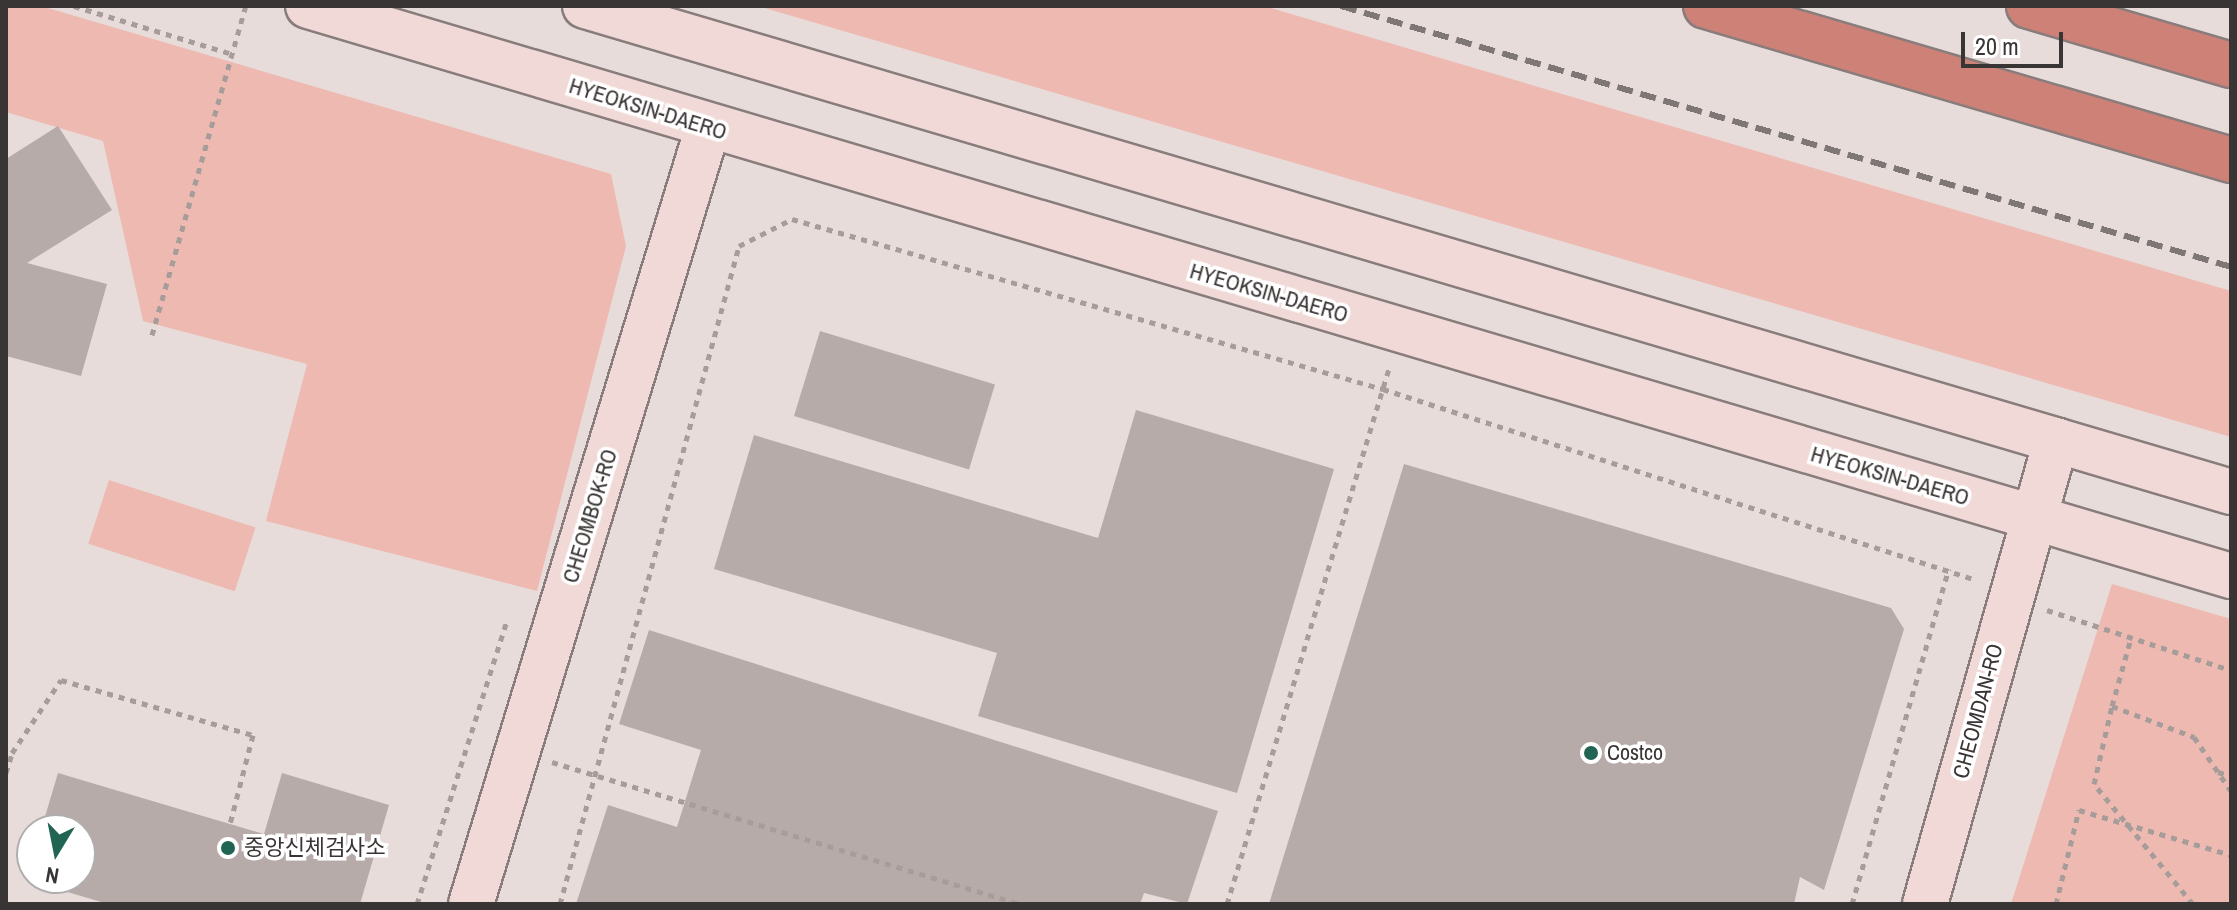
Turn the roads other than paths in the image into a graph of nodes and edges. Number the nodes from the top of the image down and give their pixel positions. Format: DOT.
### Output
graph roads {
  1 [pos="308,6"];
  2 [pos="585,6"];
  3 [pos="1706,6"];
  4 [pos="2029,6"];
  5 [pos="2231,65"];
  6 [pos="708,127"];
  7 [pos="2231,160"];
  8 [pos="2056,440"];
  9 [pos="2231,492"];
  10 [pos="2031,518"];
  11 [pos="2231,576"];
  12 [pos="471,904"];
  13 [pos="1925,904"];
  1 -- 6 [label="main road, HYEOKSIN-DAERO"];
  2 -- 8 [label="main road"];
  3 -- 7 [label="highway"];
  4 -- 5 [label="highway"];
  6 -- 10 [label="main road, HYEOKSIN-DAERO"];
  6 -- 12 [label="main road, CHEOMBOK-RO"];
  8 -- 9 [label="main road"];
  8 -- 10 [label="main road, CHEOMDAN-RO"];
  10 -- 11 [label="main road, HYEOKSIN-DAERO"];
  10 -- 13 [label="main road, CHEOMDAN-RO"];
}
